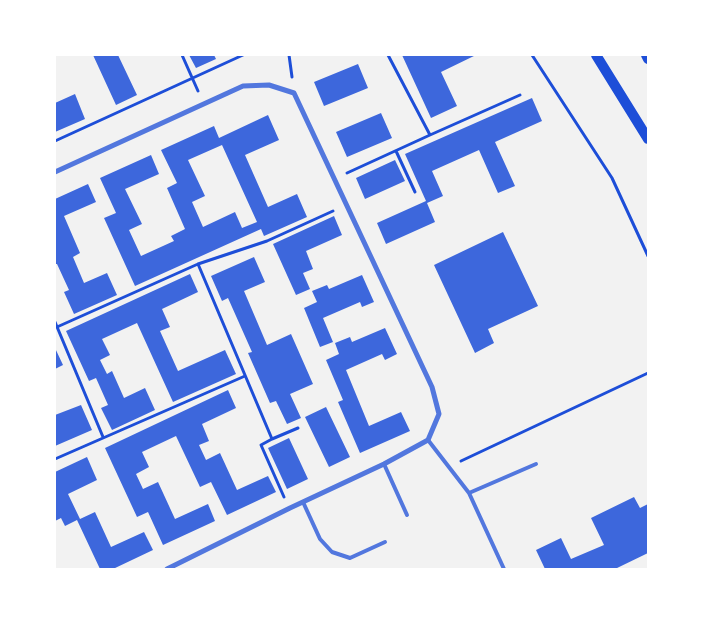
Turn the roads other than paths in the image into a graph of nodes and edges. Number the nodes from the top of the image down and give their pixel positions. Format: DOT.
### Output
graph roads {
  1 [pos="596,55"];
  2 [pos="646,55"];
  3 [pos="648,59"];
  4 [pos="648,139"];
  5 [pos="55,172"];
  6 [pos="428,440"];
  7 [pos="384,464"];
  8 [pos="536,464"];
  9 [pos="469,492"];
  10 [pos="303,502"];
  11 [pos="407,515"];
  12 [pos="385,542"];
  13 [pos="167,569"];
  14 [pos="504,569"];
  1 -- 4 [label="main road"];
  2 -- 3 [label="main road"];
  5 -- 6 [label="street"];
  6 -- 7 [label="street"];
  6 -- 9 [label="lane"];
  7 -- 10 [label="street"];
  7 -- 11 [label="lane"];
  8 -- 9 [label="lane"];
  9 -- 14 [label="lane"];
  10 -- 12 [label="lane"];
  10 -- 13 [label="street"];
}
